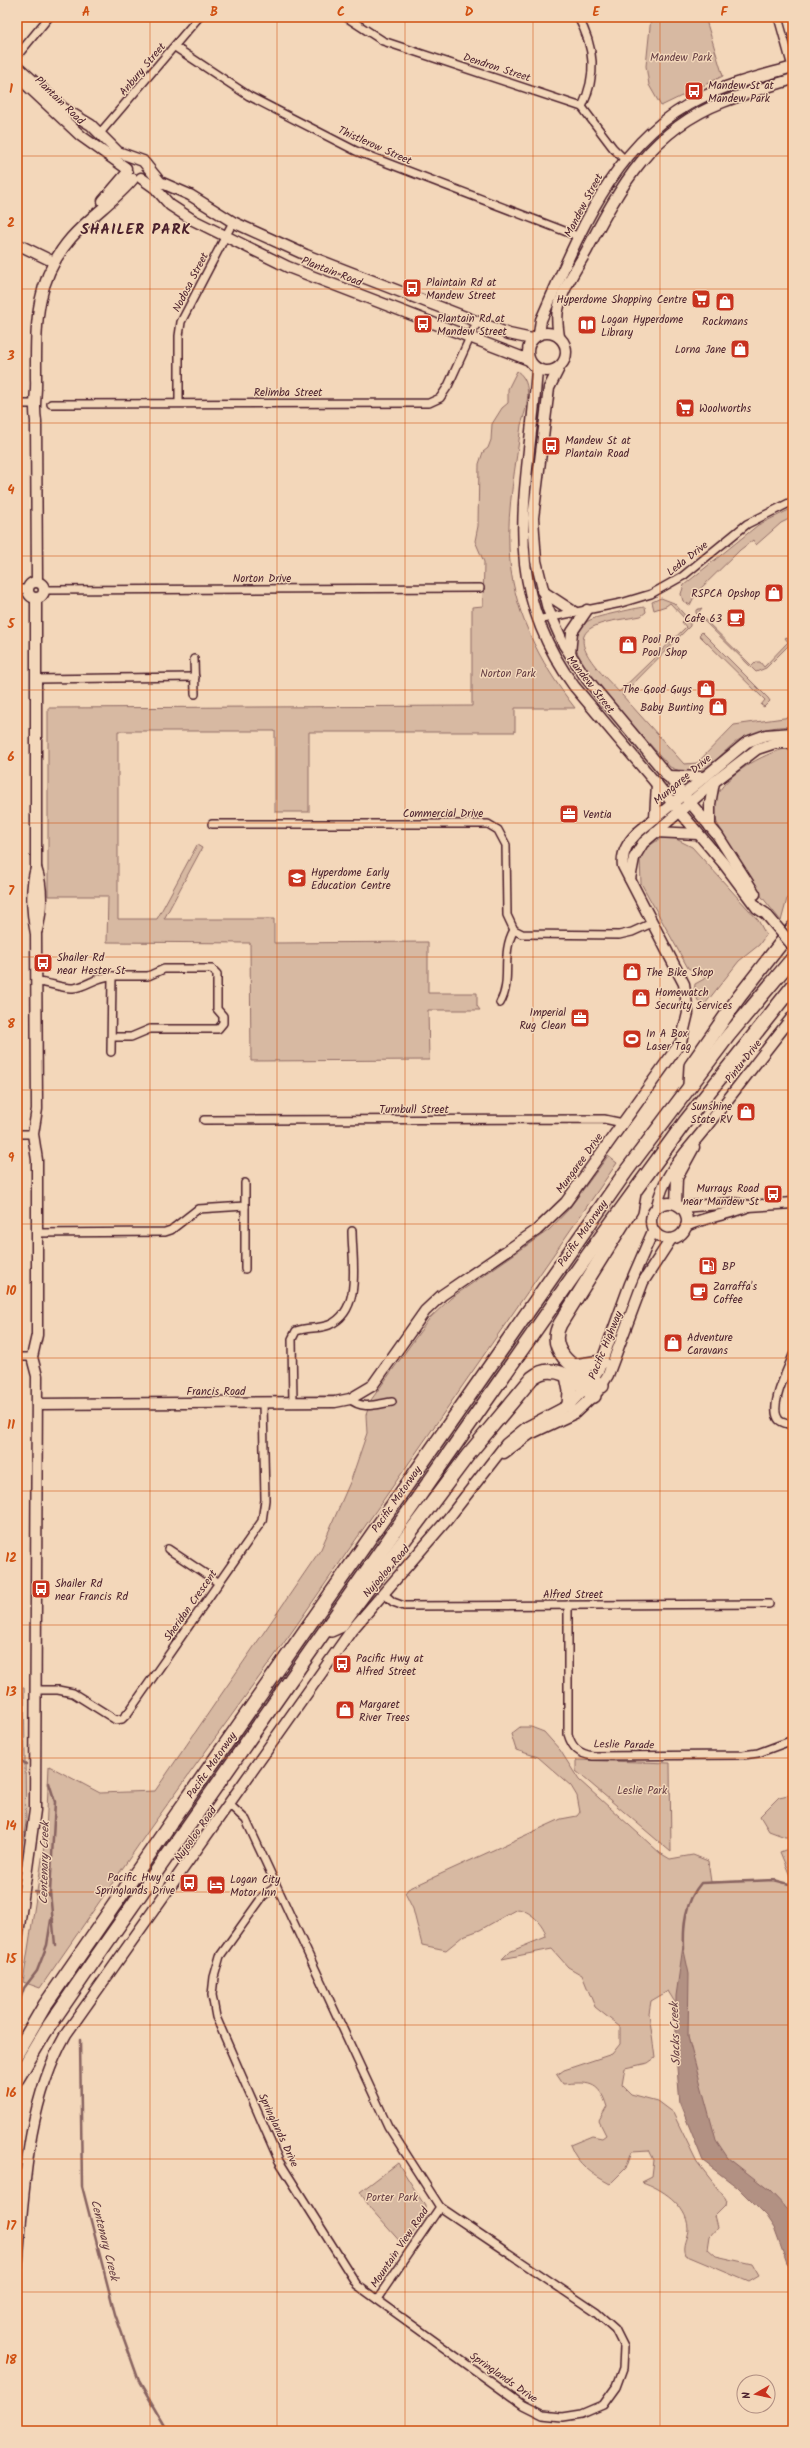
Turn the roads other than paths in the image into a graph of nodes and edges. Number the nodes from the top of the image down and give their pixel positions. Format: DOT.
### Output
graph roads {
  1 [pos="49,17"];
  2 [pos="199,17"];
  3 [pos="346,17"];
  4 [pos="578,17"];
  5 [pos="778,17"];
  6 [pos="175,47"];
  7 [pos="17,56"];
  8 [pos="17,66"];
  9 [pos="793,67"];
  10 [pos="17,76"];
  11 [pos="793,79"];
  12 [pos="582,107"];
  13 [pos="100,133"];
  14 [pos="136,159"];
  15 [pos="624,159"];
  16 [pos="146,167"];
  17 [pos="132,175"];
  18 [pos="233,222"];
  19 [pos="225,236"];
  20 [pos="580,237"];
  21 [pos="17,244"];
  22 [pos="54,262"];
  23 [pos="477,322"];
  24 [pos="471,337"];
  25 [pos="535,337"];
  26 [pos="558,337"];
  27 [pos="529,360"];
  28 [pos="559,368"];
  29 [pos="538,369"];
  30 [pos="179,403"];
  31 [pos="17,404"];
  32 [pos="33,404"];
  33 [pos="51,404"];
  34 [pos="793,501"];
  35 [pos="40,586"];
  36 [pos="480,588"];
  37 [pos="17,589"];
  38 [pos="28,589"];
  39 [pos="542,592"];
  40 [pos="36,598"];
  41 [pos="587,610"];
  42 [pos="574,612"];
  43 [pos="551,617"];
  44 [pos="537,620"];
  45 [pos="570,654"];
  46 [pos="194,659"];
  47 [pos="194,678"];
  48 [pos="36,679"];
  49 [pos="195,694"];
  50 [pos="793,733"];
  51 [pos="793,743"];
  52 [pos="667,776"];
  53 [pos="704,777"];
  54 [pos="714,782"];
  55 [pos="657,784"];
  56 [pos="686,798"];
  57 [pos="676,807"];
  58 [pos="655,818"];
  59 [pos="212,824"];
  60 [pos="710,827"];
  61 [pos="655,832"];
  62 [pos="698,834"];
  63 [pos="630,879"];
  64 [pos="766,914"];
  65 [pos="652,923"];
  66 [pos="793,928"];
  67 [pos="514,930"];
  68 [pos="793,946"];
  69 [pos="793,958"];
  70 [pos="112,976"];
  71 [pos="36,982"];
  72 [pos="793,986"];
  73 [pos="500,1004"];
  74 [pos="793,1016"];
  75 [pos="112,1037"];
  76 [pos="111,1052"];
  77 [pos="690,1085"];
  78 [pos="204,1120"];
  79 [pos="623,1123"];
  80 [pos="17,1134"];
  81 [pos="33,1134"];
  82 [pos="697,1139"];
  83 [pos="245,1183"];
  84 [pos="635,1189"];
  85 [pos="793,1203"];
  86 [pos="245,1206"];
  87 [pos="657,1206"];
  88 [pos="679,1206"];
  89 [pos="749,1206"];
  90 [pos="686,1226"];
  91 [pos="352,1231"];
  92 [pos="653,1231"];
  93 [pos="36,1233"];
  94 [pos="671,1239"];
  95 [pos="245,1269"];
  96 [pos="793,1355"];
  97 [pos="17,1357"];
  98 [pos="32,1357"];
  99 [pos="602,1362"];
  100 [pos="570,1371"];
  101 [pos="594,1387"];
  102 [pos="350,1399"];
  103 [pos="392,1402"];
  104 [pos="263,1403"];
  105 [pos="293,1403"];
  106 [pos="37,1404"];
  107 [pos="569,1405"];
  108 [pos="793,1426"];
  109 [pos="495,1459"];
  110 [pos="168,1549"];
  111 [pos="219,1583"];
  112 [pos="383,1593"];
  113 [pos="769,1604"];
  114 [pos="568,1605"];
  115 [pos="324,1633"];
  116 [pos="36,1690"];
  117 [pos="793,1740"];
  118 [pos="230,1805"];
  119 [pos="276,1887"];
  120 [pos="17,1941"];
  121 [pos="17,2052"];
  122 [pos="17,2079"];
  123 [pos="440,2207"];
  124 [pos="17,2268"];
  125 [pos="377,2299"];
  1 -- 7 [label="street"];
  2 -- 6 [label="street, Anbury Street"];
  3 -- 12 [label="street, Dendron Street"];
  4 -- 12 [label="street"];
  5 -- 9 [label="street"];
  6 -- 13 [label="street, Anbury Street"];
  6 -- 20 [label="street, Thistlerow Street"];
  8 -- 13 [label="street, Plantain Road"];
  9 -- 15 [label="street, Mandew Street"];
  10 -- 17 [label="street, Plantain Road"];
  11 -- 26 [label="street"];
  12 -- 15 [label="street"];
  13 -- 14 [label="street, Plantain Road"];
  14 -- 16 [label="street, Plantain Road"];
  14 -- 17 [label="street"];
  15 -- 20 [label="street, Mandew Street"];
  16 -- 17 [label="street"];
  16 -- 18 [label="street, Plantain Road"];
  17 -- 19 [label="street, Plantain Road"];
  17 -- 22 [label="street"];
  18 -- 19 [label="street, Nodosa Street"];
  18 -- 23 [label="street, Plantain Road"];
  19 -- 24 [label="street, Plantain Road"];
  19 -- 30 [label="street, Nodosa Street"];
  20 -- 25 [label="street, Mandew Street"];
  21 -- 22 [label="street"];
  22 -- 32 [label="street"];
  23 -- 24 [label="street, Relimba Street"];
  23 -- 25 [label="street, Plantain Road"];
  24 -- 27 [label="street, Plantain Road"];
  24 -- 30 [label="street, Relimba Street"];
  25 -- 26 [label="street"];
  25 -- 27 [label="street"];
  26 -- 28 [label="street"];
  27 -- 29 [label="street"];
  28 -- 29 [label="street"];
  28 -- 39 [label="street, Mandew Street"];
  29 -- 44 [label="street, Mandew Street"];
  30 -- 33 [label="street, Relimba Street"];
  31 -- 32 [label="street"];
  32 -- 35 [label="street"];
  34 -- 41 [label="street, Leda Drive"];
  35 -- 36 [label="street, Norton Drive"];
  35 -- 38 [label="street"];
  35 -- 40 [label="street"];
  37 -- 38 [label="street"];
  38 -- 40 [label="street"];
  39 -- 42 [label="street"];
  39 -- 43 [label="street, Mandew Street"];
  40 -- 48 [label="street"];
  41 -- 42 [label="street, Leda Drive"];
  41 -- 45 [label="street"];
  42 -- 43 [label="street, Leda Drive"];
  43 -- 44 [label="street, Leda Drive"];
  43 -- 45 [label="street, Mandew Street"];
  44 -- 55 [label="street, Mandew Street"];
  45 -- 52 [label="street, Mandew Street"];
  46 -- 47 [label="street"];
  47 -- 48 [label="street"];
  47 -- 49 [label="street"];
  48 -- 71 [label="street"];
  50 -- 53 [label="street, Mungaree Drive"];
  51 -- 54 [label="street, Mungaree Drive"];
  52 -- 53 [label="street"];
  52 -- 56 [label="street, Mandew Street"];
  53 -- 56 [label="street, Mungaree Drive"];
  54 -- 56 [label="street, Mungaree Drive"];
  54 -- 60 [label="street"];
  55 -- 57 [label="street, Mandew Street"];
  55 -- 58 [label="street"];
  56 -- 57 [label="street, Mungaree Drive"];
  56 -- 60 [label="street, Mandew Street"];
  57 -- 58 [label="street, Mungaree Drive"];
  57 -- 61 [label="street, Mungaree Drive"];
  57 -- 62 [label="street, Mandew Street"];
  58 -- 63 [label="street, Mungaree Drive"];
  59 -- 67 [label="street, Commercial Drive"];
  60 -- 64 [label="street, Mandew Street"];
  61 -- 62 [label="street"];
  61 -- 63 [label="street, Mungaree Drive"];
  62 -- 64 [label="street, Mandew Street"];
  63 -- 65 [label="street, Mungaree Drive"];
  64 -- 68 [label="street, Mandew Street, bridge"];
  65 -- 67 [label="street"];
  65 -- 79 [label="street, Mungaree Drive"];
  66 -- 77 [label="highway"];
  67 -- 73 [label="street"];
  69 -- 77 [label="highway, Pacific Motorway"];
  70 -- 71 [label="street"];
  70 -- 75 [label="street"];
  70 -- 75 [label="street"];
  71 -- 81 [label="street"];
  72 -- 84 [label="highway, Pacific Motorway"];
  74 -- 82 [label="street, Pintu Drive"];
  75 -- 76 [label="street"];
  77 -- 121 [label="highway, Pacific Motorway"];
  78 -- 79 [label="street, Turnbull Street"];
  79 -- 102 [label="street, Mungaree Drive"];
  80 -- 81 [label="street"];
  81 -- 93 [label="street"];
  82 -- 87 [label="street, Pintu Drive"];
  82 -- 88 [label="street, Pintu Drive"];
  83 -- 86 [label="street"];
  84 -- 100 [label="highway"];
  84 -- 115 [label="highway, Pacific Motorway"];
  85 -- 89 [label="street"];
  86 -- 93 [label="street"];
  86 -- 95 [label="street"];
  87 -- 88 [label="street"];
  87 -- 92 [label="street"];
  88 -- 89 [label="street"];
  88 -- 90 [label="street"];
  89 -- 90 [label="street"];
  90 -- 94 [label="street"];
  91 -- 105 [label="street"];
  92 -- 94 [label="street"];
  92 -- 99 [label="street, Pacific Highway"];
  93 -- 98 [label="street"];
  94 -- 101 [label="street, Pacific Highway"];
  96 -- 108 [label="street"];
  97 -- 98 [label="street"];
  98 -- 106 [label="street"];
  99 -- 100 [label="highway"];
  99 -- 101 [label="street, Pacific Highway"];
  100 -- 101 [label="highway"];
  100 -- 107 [label="highway"];
  100 -- 115 [label="highway"];
  101 -- 107 [label="street, Pacific Highway"];
  101 -- 109 [label="street, Pacific Highway"];
  102 -- 103 [label="street, Francis Road"];
  102 -- 105 [label="street, Francis Road"];
  104 -- 105 [label="street, Francis Road"];
  104 -- 106 [label="street, Francis Road"];
  104 -- 111 [label="street, Sheridan Crescent"];
  106 -- 116 [label="street"];
  107 -- 109 [label="street, Pacific Highway"];
  109 -- 112 [label="street, Nujooloo Road"];
  110 -- 111 [label="street"];
  111 -- 116 [label="street, Sheridan Crescent"];
  112 -- 114 [label="street, Alfred Street"];
  112 -- 118 [label="street, Nujooloo Road"];
  113 -- 114 [label="street, Alfred Street"];
  114 -- 117 [label="street, Leslie Parade"];
  115 -- 122 [label="highway, Pacific Motorway"];
  116 -- 120 [label="street"];
  118 -- 119 [label="street, Springlands Drive"];
  118 -- 124 [label="street, Nujooloo Road"];
  119 -- 123 [label="street, Springlands Drive"];
  119 -- 125 [label="street, Springlands Drive"];
  123 -- 125 [label="street, Mountain View Road"];
  123 -- 125 [label="street, Springlands Drive"];
}
